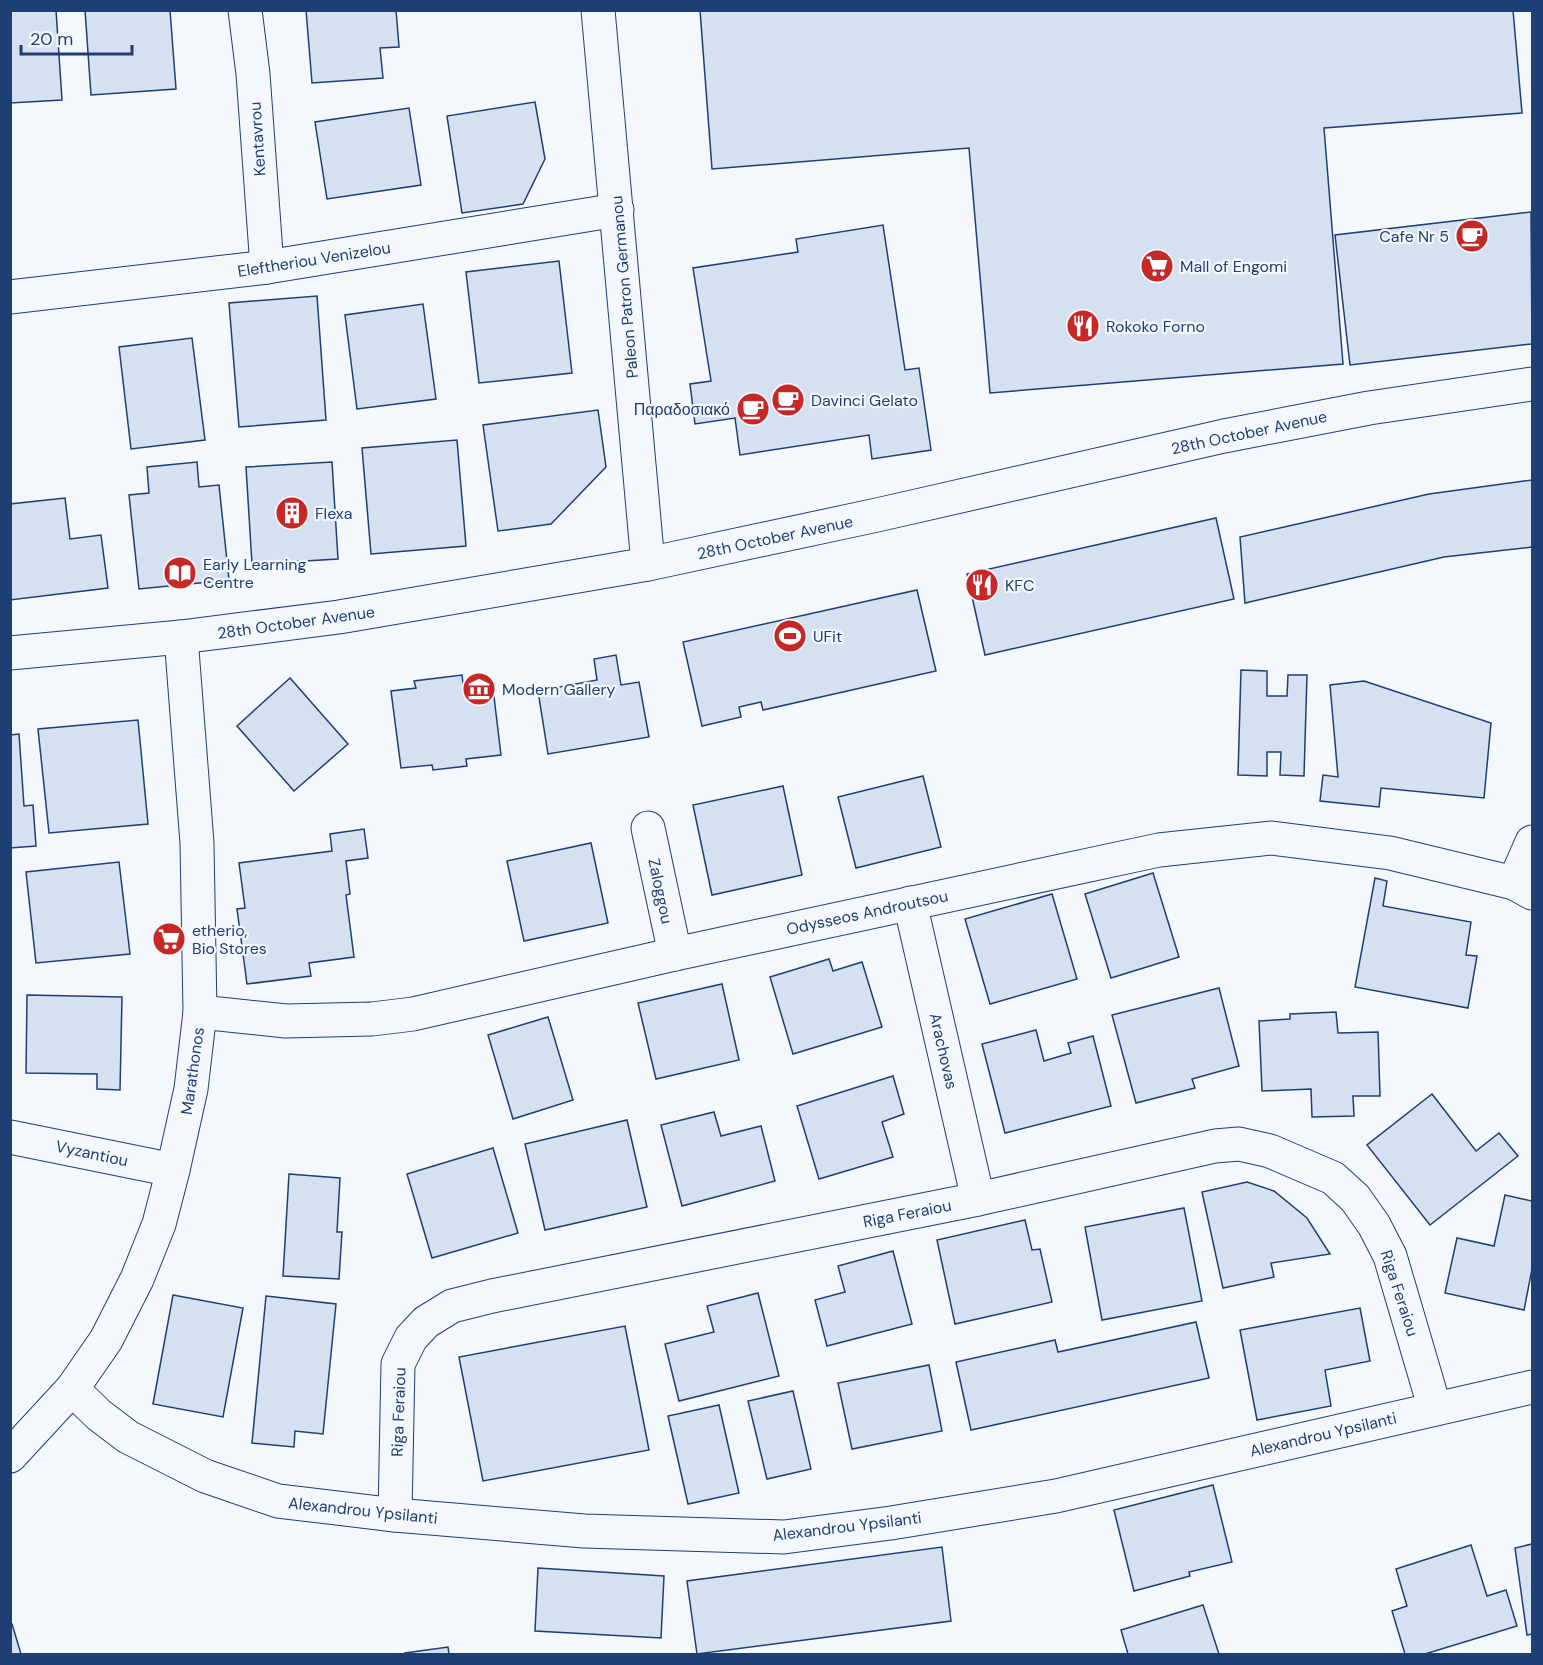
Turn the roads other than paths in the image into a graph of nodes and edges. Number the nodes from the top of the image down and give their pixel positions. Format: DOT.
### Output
graph roads {
  1 [pos="245,10"];
  2 [pos="598,10"];
  3 [pos="617,210"];
  4 [pos="267,267"];
  5 [pos="10,297"];
  6 [pos="1533,384"];
  7 [pos="648,564"];
  8 [pos="181,637"];
  9 [pos="10,652"];
  10 [pos="648,828"];
  11 [pos="1533,842"];
  12 [pos="1523,888"];
  13 [pos="910,903"];
  14 [pos="675,954"];
  15 [pos="200,1012"];
  16 [pos="10,1137"];
  17 [pos="173,1170"];
  18 [pos="978,1199"];
  19 [pos="1533,1387"];
  20 [pos="72,1389"];
  21 [pos="1436,1409"];
  22 [pos="10,1456"];
  23 [pos="395,1515"];
  1 -- 4 [label="street, Kentavrou"];
  2 -- 3 [label="street, Paleon Patron Germanou"];
  3 -- 4 [label="street, Eleftheriou Venizelou"];
  3 -- 7 [label="street, Paleon Patron Germanou"];
  4 -- 5 [label="street, Eleftheriou Venizelou"];
  6 -- 7 [label="street, 28th October Avenue"];
  7 -- 8 [label="street, 28th October Avenue"];
  8 -- 9 [label="street, 28th October Avenue"];
  8 -- 15 [label="street, Marathonos"];
  10 -- 14 [label="street, Zaloggou"];
  11 -- 12 [label="street"];
  12 -- 13 [label="street, Odysseos Androutsou"];
  13 -- 14 [label="street, Odysseos Androutsou"];
  13 -- 18 [label="street, Arachovas"];
  14 -- 15 [label="street, Odysseos Androutsou"];
  15 -- 17 [label="street, Marathonos"];
  16 -- 17 [label="street, Vyzantiou"];
  17 -- 20 [label="street, Marathonos"];
  18 -- 21 [label="street, Riga Feraiou"];
  18 -- 23 [label="street, Riga Feraiou"];
  19 -- 21 [label="street, Alexandrou Ypsilanti"];
  20 -- 22 [label="street, Marathonos"];
  20 -- 23 [label="street, Alexandrou Ypsilanti"];
  21 -- 23 [label="street, Alexandrou Ypsilanti"];
}
